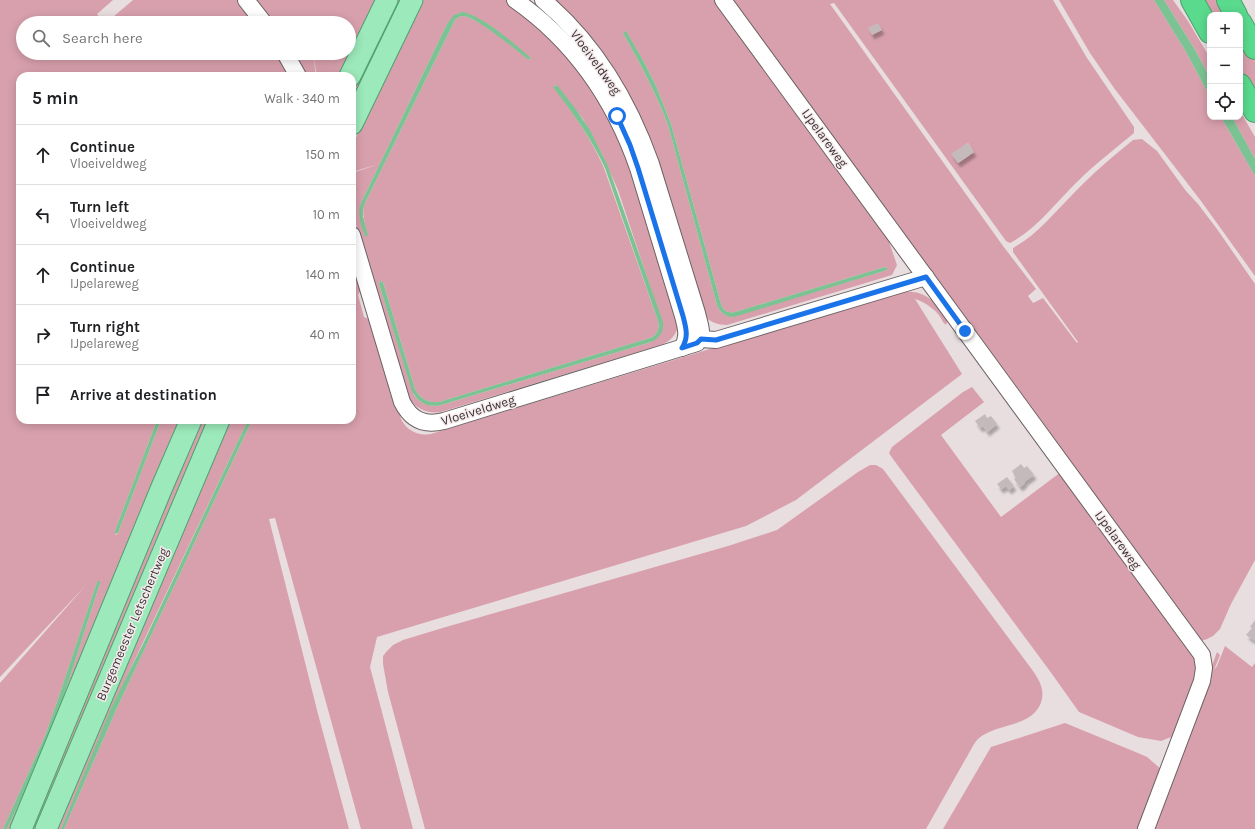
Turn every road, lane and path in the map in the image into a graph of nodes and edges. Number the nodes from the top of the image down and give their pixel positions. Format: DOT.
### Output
graph roads {
  1 [pos="246,0"];
  2 [pos="387,0"];
  3 [pos="412,0"];
  4 [pos="515,0"];
  5 [pos="543,0"];
  6 [pos="723,0"];
  7 [pos="1192,0"];
  8 [pos="1228,0"];
  9 [pos="1234,12"];
  10 [pos="259,16"];
  11 [pos="1207,27"];
  12 [pos="1243,27"];
  13 [pos="1255,48"];
  14 [pos="289,60"];
  15 [pos="296,72"];
  16 [pos="352,72"];
  17 [pos="1243,90"];
  18 [pos="1255,111"];
  19 [pos="356,116"];
  20 [pos="356,248"];
  21 [pos="926,277"];
  22 [pos="701,339"];
  23 [pos="682,348"];
  24 [pos="189,424"];
  25 [pos="217,424"];
  26 [pos="21,829"];
  27 [pos="46,829"];
  28 [pos="1146,829"];
  1 -- 10 [label="street"];
  2 -- 16 [label="main road"];
  3 -- 19 [label="main road"];
  4 -- 23 [label="street, Vloeiveldweg"];
  5 -- 22 [label="street, Vloeiveldweg"];
  6 -- 21 [label="street, IJpelareweg"];
  7 -- 11 [label="highway"];
  8 -- 9 [label="highway"];
  12 -- 13 [label="highway"];
  14 -- 15 [label="street"];
  17 -- 18 [label="highway"];
  20 -- 23 [label="street, Vloeiveldweg"];
  21 -- 22 [label="street"];
  21 -- 28 [label="street, IJpelareweg"];
  22 -- 23 [label="street, Vloeiveldweg"];
  24 -- 26 [label="main road, Burgemeester Letschertweg"];
  25 -- 27 [label="main road, Burgemeester Letschertweg"];
}
